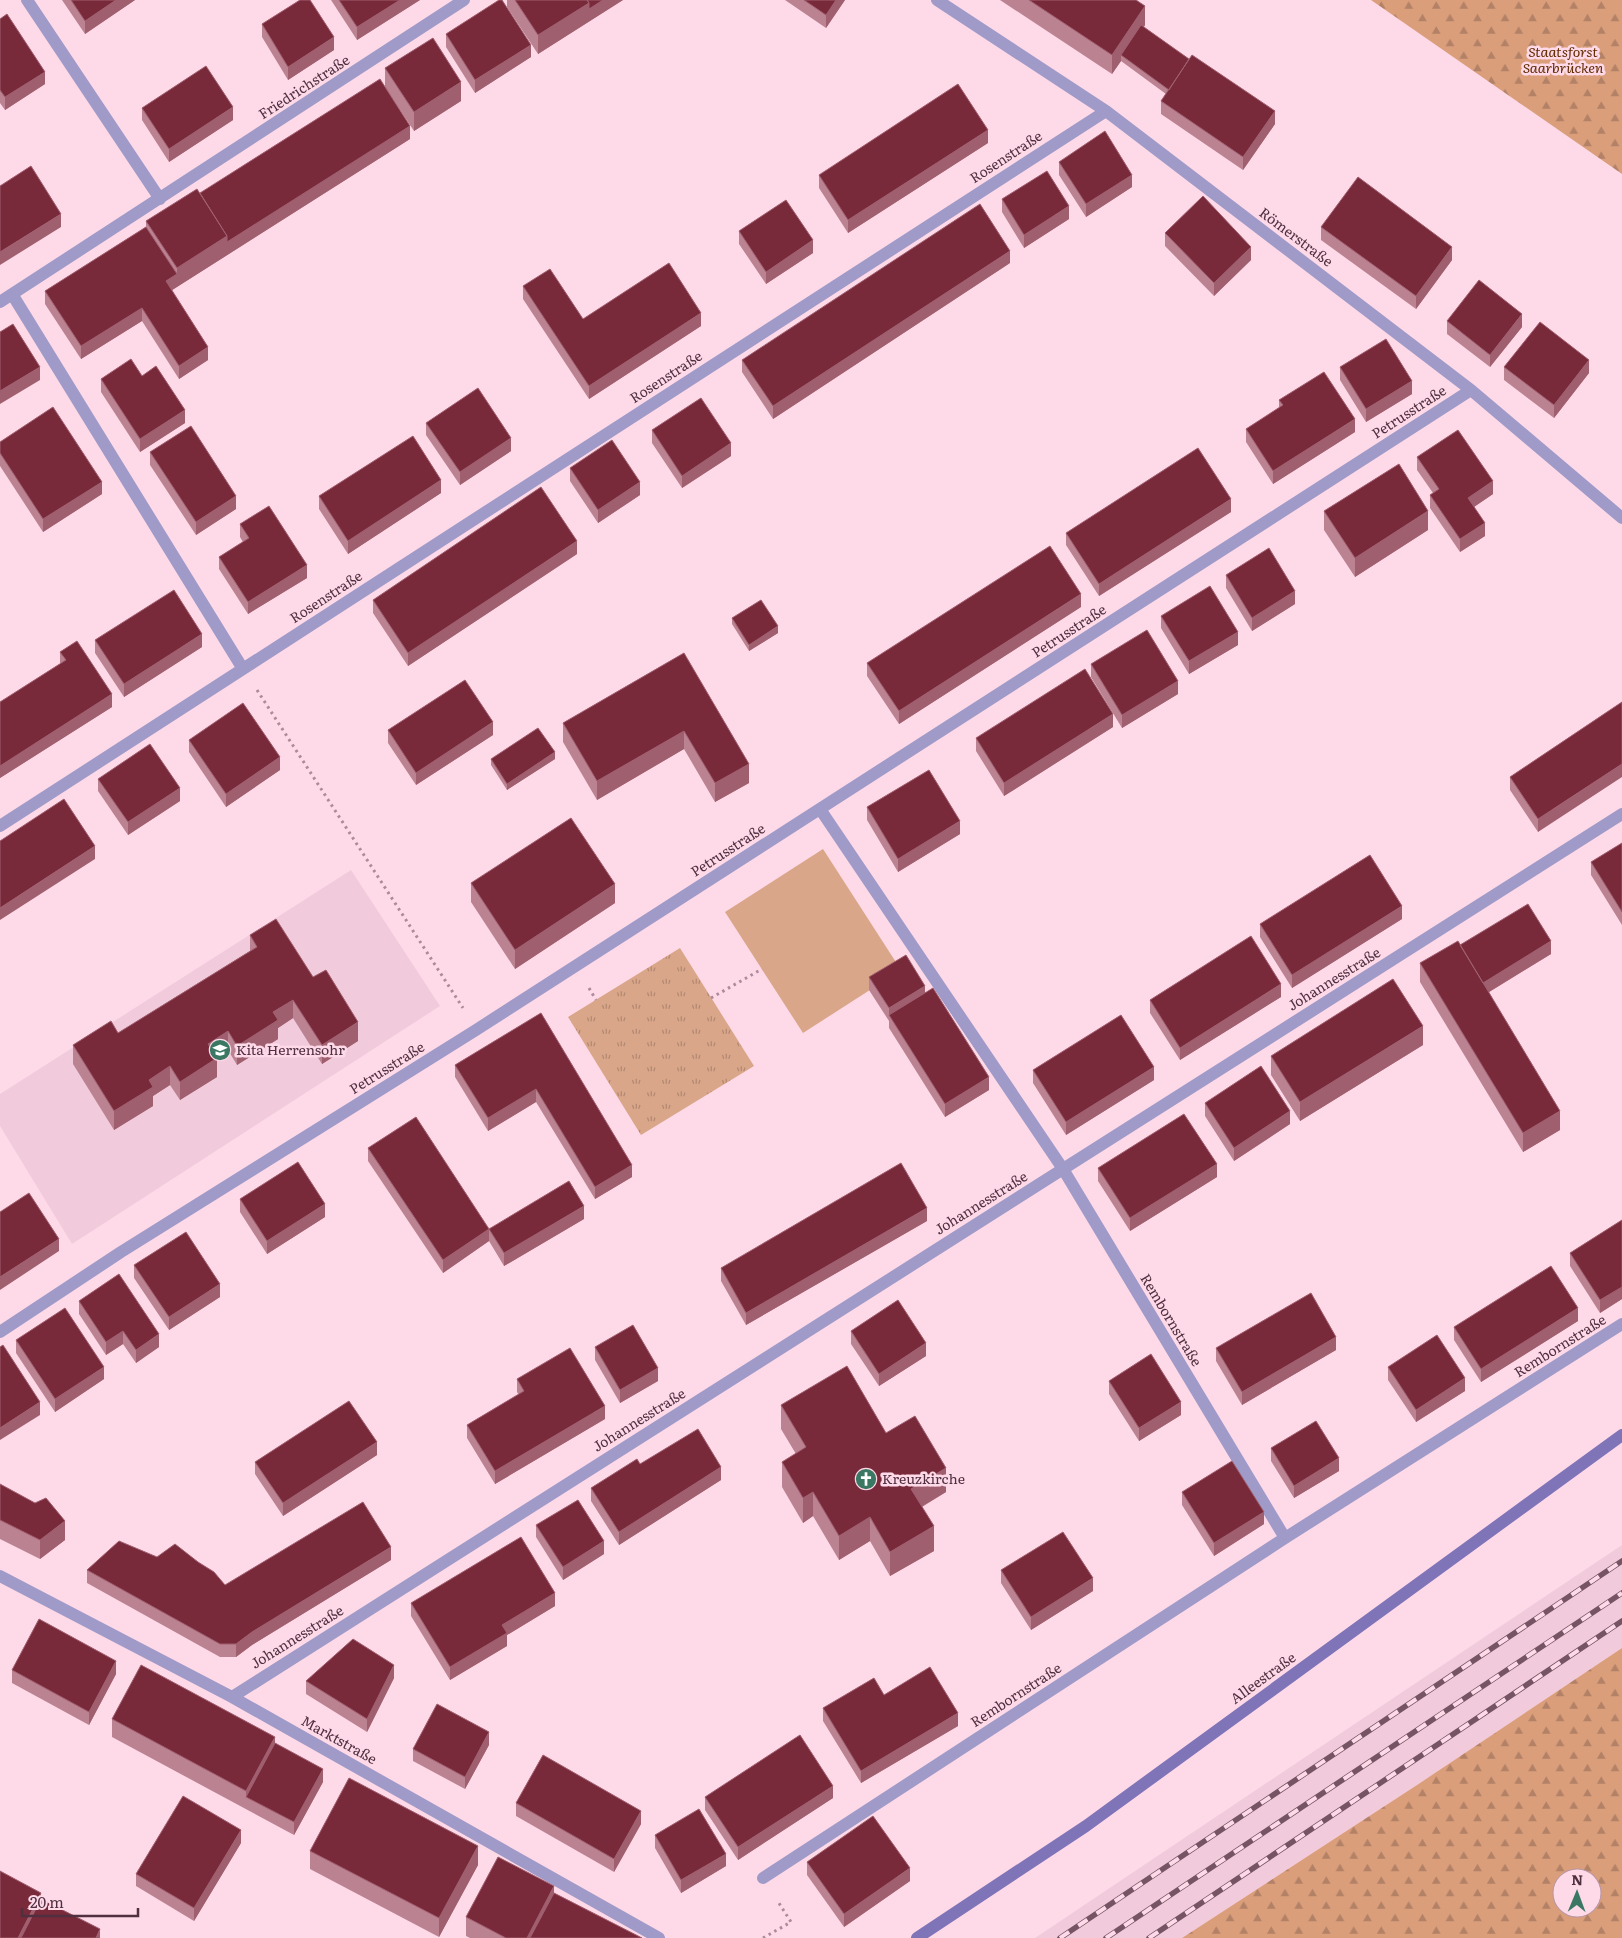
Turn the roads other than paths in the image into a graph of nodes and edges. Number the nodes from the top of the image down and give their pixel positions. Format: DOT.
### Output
graph roads {
  1 [pos="27,0"];
  2 [pos="464,0"];
  3 [pos="937,0"];
  4 [pos="1106,111"];
  5 [pos="160,199"];
  6 [pos="12,294"];
  7 [pos="0,302"];
  8 [pos="1471,390"];
  9 [pos="1622,518"];
  10 [pos="243,669"];
  11 [pos="820,809"];
  12 [pos="1622,814"];
  13 [pos="0,826"];
  14 [pos="1063,1169"];
  15 [pos="1622,1324"];
  16 [pos="0,1332"];
  17 [pos="1622,1435"];
  18 [pos="1286,1538"];
  19 [pos="0,1576"];
  20 [pos="232,1697"];
  21 [pos="763,1878"];
  22 [pos="659,1938"];
  23 [pos="917,1938"];
  1 -- 5 [label="street"];
  2 -- 5 [label="street, Friedrichstraße"];
  3 -- 4 [label="street, Römerstraße"];
  4 -- 8 [label="street, Römerstraße"];
  4 -- 10 [label="street, Rosenstraße"];
  5 -- 6 [label="street, Friedrichstraße"];
  6 -- 7 [label="street, Friedrichstraße"];
  6 -- 10 [label="street"];
  8 -- 9 [label="street, Römerstraße"];
  8 -- 11 [label="street, Petrusstraße"];
  10 -- 13 [label="street, Rosenstraße"];
  11 -- 14 [label="street"];
  11 -- 16 [label="street, Petrusstraße"];
  12 -- 14 [label="street, Johannesstraße"];
  14 -- 18 [label="street, Rembornstraße"];
  14 -- 20 [label="street, Johannesstraße"];
  15 -- 18 [label="street, Rembornstraße"];
  17 -- 23 [label="street, Alleestraße"];
  18 -- 21 [label="street, Rembornstraße"];
  19 -- 20 [label="street, Marktstraße"];
  20 -- 22 [label="street, Marktstraße"];
}
